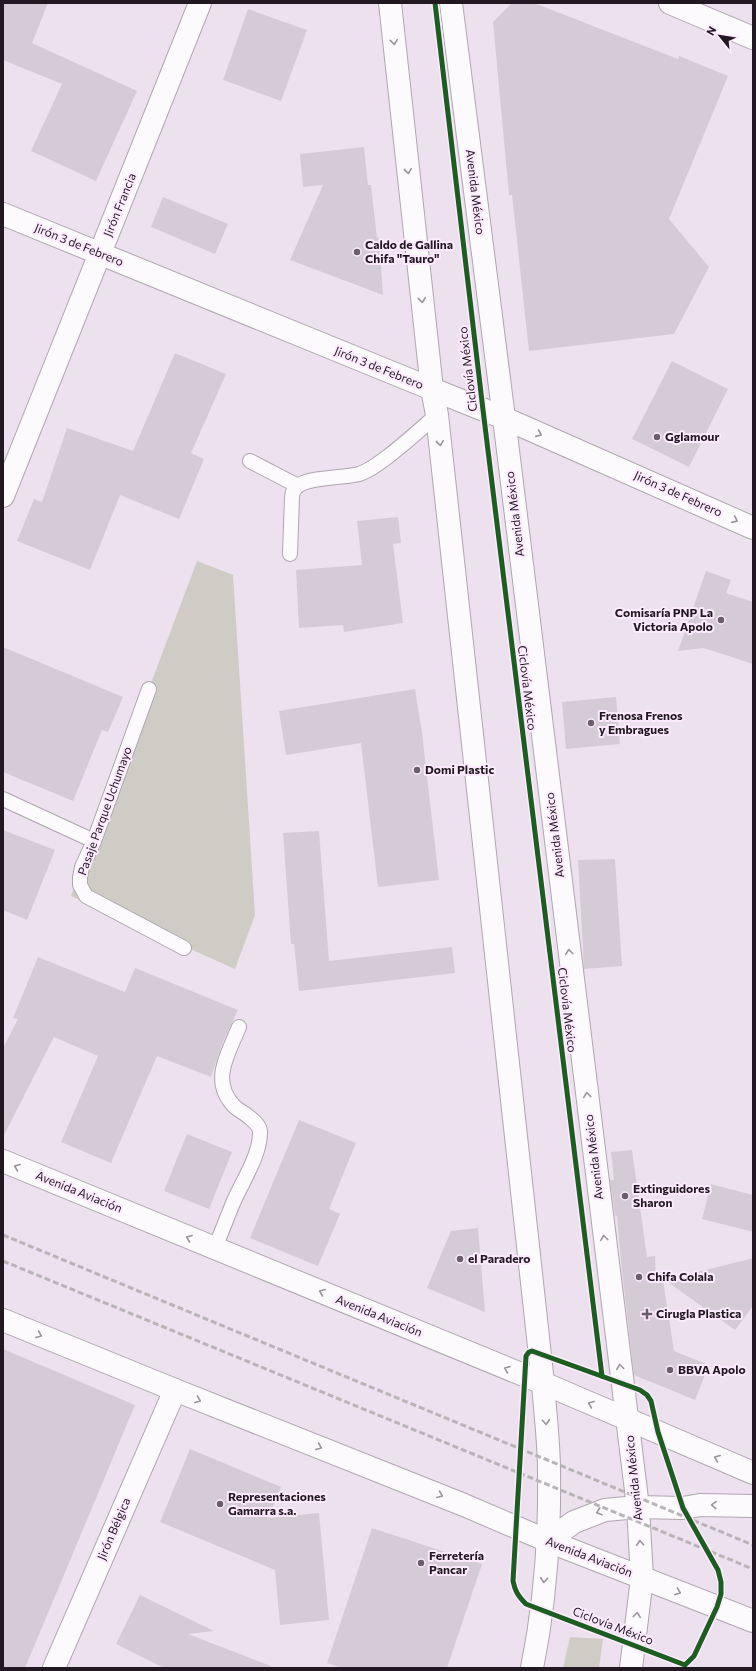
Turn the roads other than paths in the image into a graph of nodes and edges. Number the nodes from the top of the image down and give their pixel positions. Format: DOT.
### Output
graph roads {
  1 [pos="200,3"];
  2 [pos="390,3"];
  3 [pos="451,3"];
  4 [pos="670,3"];
  5 [pos="753,38"];
  6 [pos="3,214"];
  7 [pos="101,254"];
  8 [pos="432,389"];
  9 [pos="437,415"];
  10 [pos="504,418"];
  11 [pos="250,461"];
  12 [pos="298,486"];
  13 [pos="3,496"];
  14 [pos="753,528"];
  15 [pos="290,554"];
  16 [pos="149,689"];
  17 [pos="3,799"];
  18 [pos="94,841"];
  19 [pos="184,948"];
  20 [pos="239,1027"];
  21 [pos="3,1161"];
  22 [pos="215,1248"];
  23 [pos="5,1322"];
  24 [pos="543,1383"];
  25 [pos="174,1390"];
  26 [pos="627,1419"];
  27 [pos="753,1473"];
  28 [pos="753,1506"];
  29 [pos="638,1507"];
  30 [pos="548,1541"];
  31 [pos="642,1578"];
  32 [pos="753,1621"];
  33 [pos="54,1668"];
  34 [pos="532,1668"];
  35 [pos="631,1668"];
  1 -- 7 [label="main road, Jirón Francia"];
  2 -- 8 [label="main road, one-way"];
  3 -- 10 [label="main road, Avenida México"];
  4 -- 5 [label="main road"];
  6 -- 7 [label="main road, Jirón 3 de Febrero"];
  7 -- 8 [label="main road, Jirón 3 de Febrero"];
  7 -- 13 [label="main road, Jirón Francia"];
  8 -- 9 [label="main road"];
  8 -- 10 [label="main road, Jirón 3 de Febrero"];
  9 -- 12 [label="lane"];
  9 -- 24 [label="main road, one-way"];
  10 -- 14 [label="main road, Jirón 3 de Febrero, one-way"];
  26 -- 10 [label="main road, Avenida México, one-way"];
  11 -- 12 [label="lane"];
  12 -- 15 [label="lane"];
  16 -- 18 [label="lane, Pasaje Parque Uchumayo"];
  17 -- 18 [label="lane"];
  18 -- 19 [label="lane, Pasaje Parque Uchumayo"];
  20 -- 22 [label="lane"];
  22 -- 21 [label="main road, Avenida Aviación, one-way"];
  24 -- 22 [label="main road, Avenida Aviación, one-way"];
  23 -- 25 [label="main road, Avenida Aviación, one-way"];
  26 -- 24 [label="main road, Avenida Aviación, one-way"];
  24 -- 30 [label="main road, one-way"];
  25 -- 30 [label="main road, Avenida Aviación, one-way"];
  25 -- 33 [label="main road, Jirón Bélgica"];
  27 -- 26 [label="main road, Avenida Aviación, one-way"];
  26 -- 29 [label="main road, Avenida México"];
  28 -- 29 [label="main road, one-way"];
  29 -- 30 [label="main road, one-way"];
  31 -- 29 [label="main road, Avenida México, one-way"];
  30 -- 31 [label="main road, Avenida Aviación"];
  30 -- 34 [label="main road, one-way"];
  31 -- 32 [label="main road, Avenida Aviación, one-way"];
  35 -- 31 [label="main road, Avenida México, one-way"];
}
